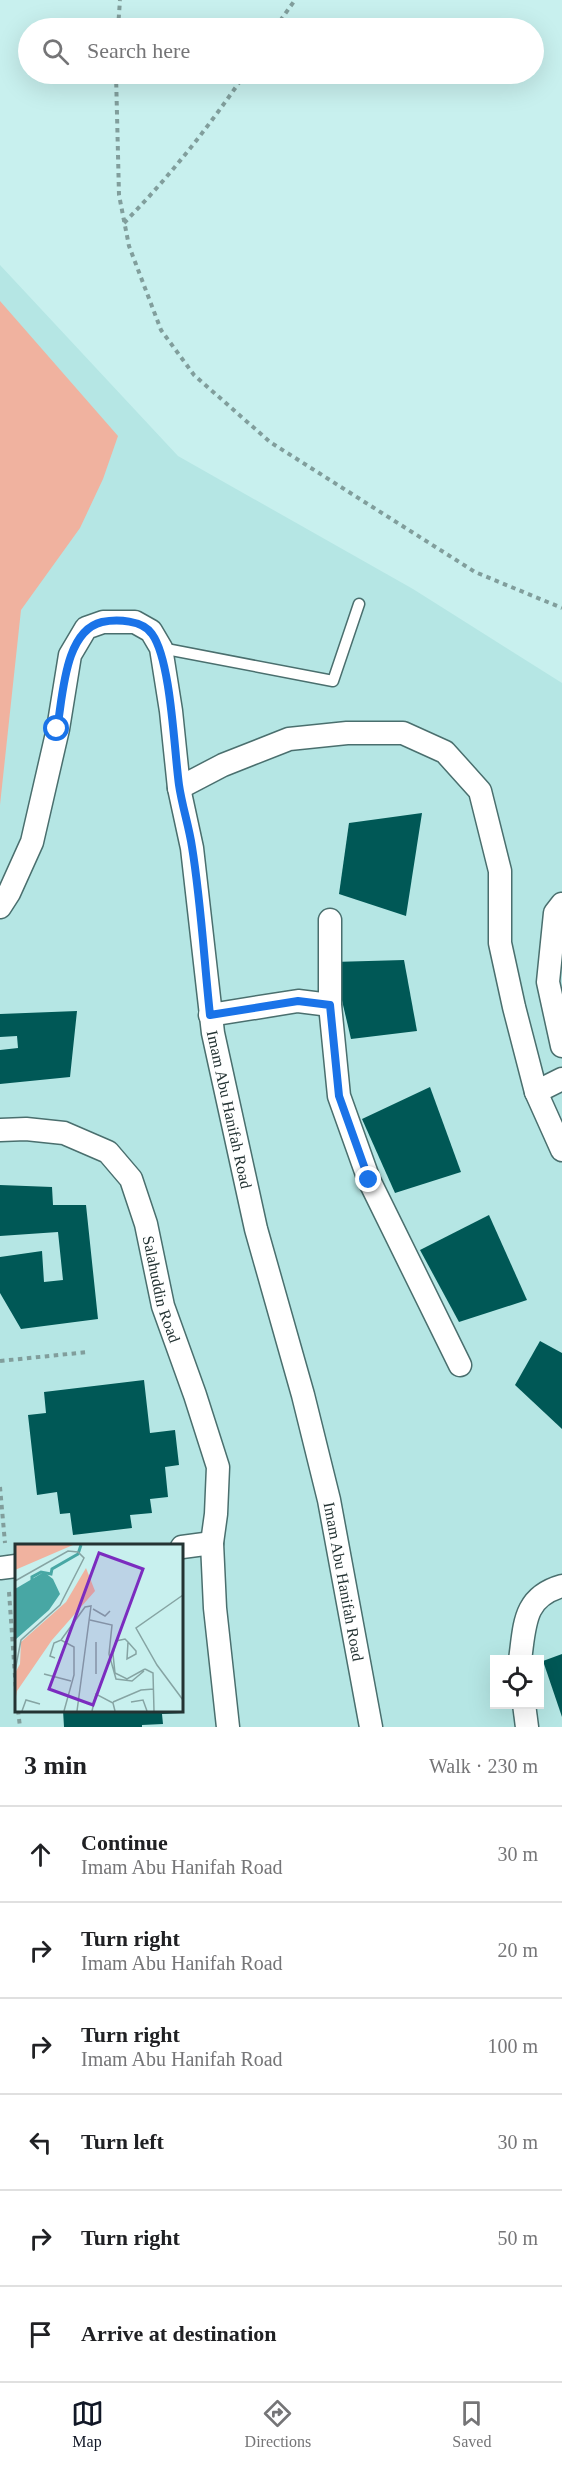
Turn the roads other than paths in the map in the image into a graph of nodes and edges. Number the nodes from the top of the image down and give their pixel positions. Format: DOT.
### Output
graph roads {
  1 [pos="359,604"];
  2 [pos="161,648"];
  3 [pos="179,788"];
  4 [pos="562,904"];
  5 [pos="0,908"];
  6 [pos="330,920"];
  7 [pos="330,1005"];
  8 [pos="210,1015"];
  9 [pos="562,1046"];
  10 [pos="562,1079"];
  11 [pos="536,1092"];
  12 [pos="0,1130"];
  13 [pos="562,1150"];
  14 [pos="460,1365"];
  15 [pos="212,1543"];
  16 [pos="183,1547"];
  17 [pos="15,1566"];
  18 [pos="0,1568"];
  19 [pos="562,1586"];
  20 [pos="521,1655"];
  21 [pos="525,1709"];
  22 [pos="228,1727"];
  23 [pos="371,1727"];
  24 [pos="527,1727"];
  1 -- 2 [label="lane"];
  2 -- 3 [label="street, Imam Abu Hanifah Road"];
  2 -- 5 [label="street"];
  3 -- 8 [label="street, Imam Abu Hanifah Road"];
  3 -- 11 [label="street"];
  4 -- 9 [label="street"];
  6 -- 7 [label="street"];
  7 -- 8 [label="street"];
  7 -- 14 [label="street"];
  8 -- 23 [label="street, Imam Abu Hanifah Road"];
  10 -- 11 [label="street"];
  11 -- 13 [label="street"];
  12 -- 15 [label="street, Salahuddin Road"];
  15 -- 16 [label="street"];
  15 -- 22 [label="street, Salahuddin Road"];
  17 -- 18 [label="street"];
  19 -- 20 [label="street"];
  21 -- 24 [label="street"];
}
